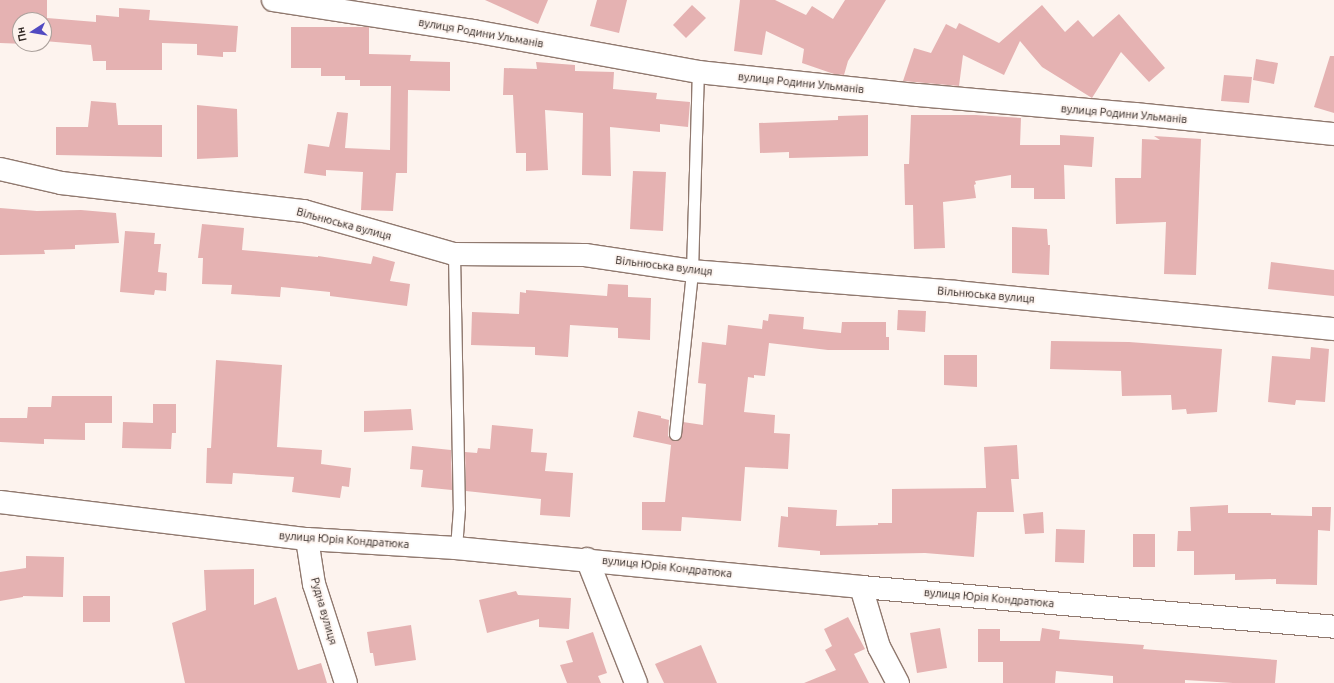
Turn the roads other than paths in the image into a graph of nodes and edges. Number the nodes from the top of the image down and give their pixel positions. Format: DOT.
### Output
graph roads {
  1 [pos="273,0"];
  2 [pos="698,72"];
  3 [pos="1334,134"];
  4 [pos="0,169"];
  5 [pos="454,254"];
  6 [pos="692,271"];
  7 [pos="1334,329"];
  8 [pos="675,434"];
  9 [pos="0,502"];
  10 [pos="307,538"];
  11 [pos="456,548"];
  12 [pos="587,559"];
  13 [pos="861,587"];
  14 [pos="1334,627"];
  15 [pos="346,683"];
  16 [pos="636,683"];
  17 [pos="898,683"];
  1 -- 2 [label="street, вулиця Родини Ульманів"];
  2 -- 3 [label="street, вулиця Родини Ульманів"];
  2 -- 6 [label="lane"];
  4 -- 5 [label="street, Вільнюська вулиця"];
  5 -- 6 [label="street, Вільнюська вулиця"];
  5 -- 11 [label="lane"];
  6 -- 7 [label="street, Вільнюська вулиця"];
  6 -- 8 [label="lane"];
  9 -- 10 [label="street, вулиця Юрія Кондратюка"];
  10 -- 11 [label="street, вулиця Юрія Кондратюка"];
  10 -- 15 [label="street, Рудна вулиця"];
  11 -- 12 [label="street, вулиця Юрія Кондратюка"];
  12 -- 13 [label="street, вулиця Юрія Кондратюка"];
  12 -- 16 [label="street"];
  13 -- 14 [label="street, вулиця Юрія Кондратюка"];
  13 -- 17 [label="street"];
}
